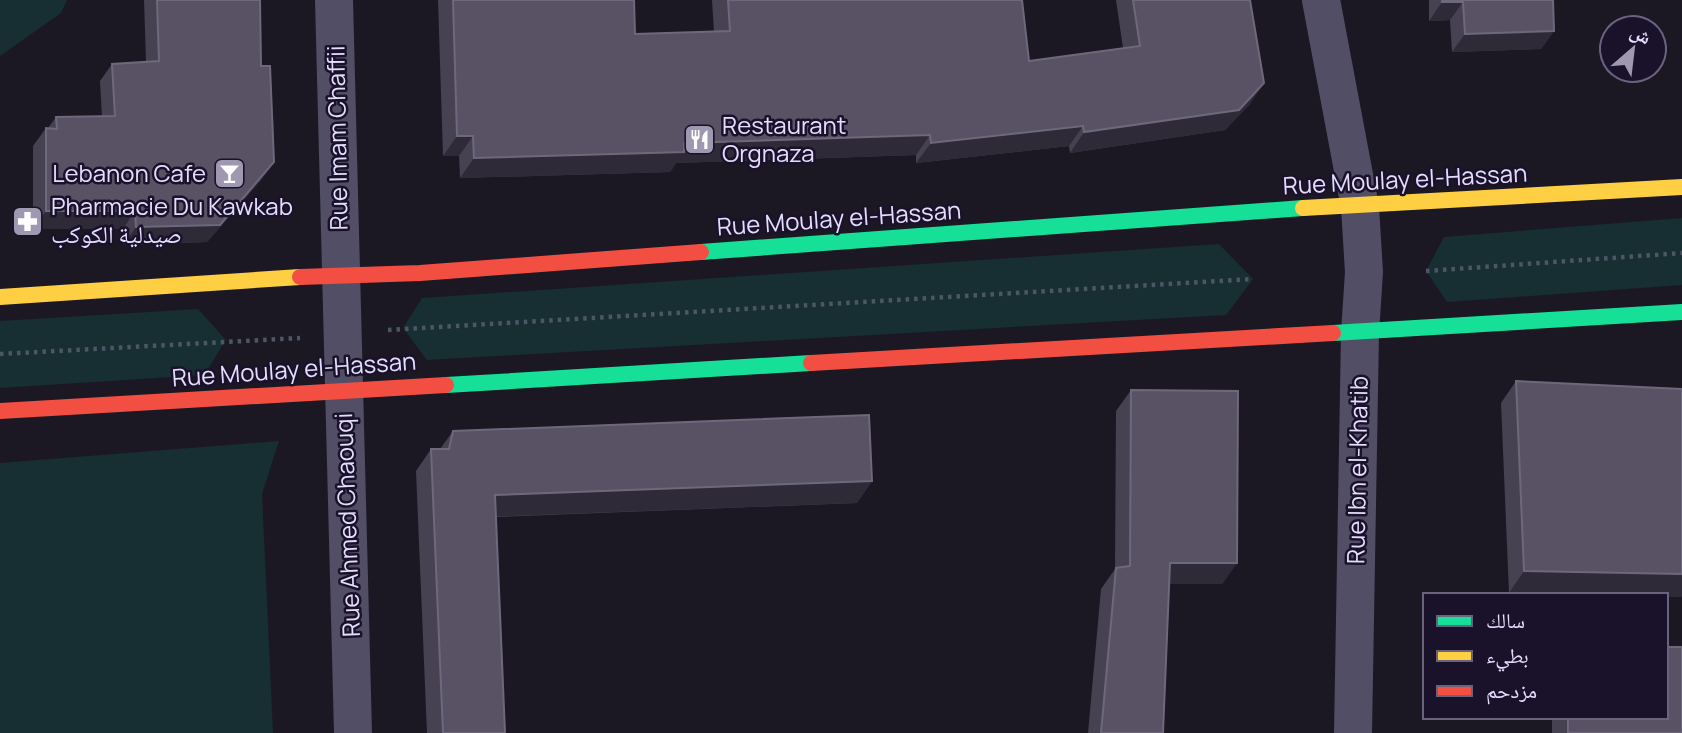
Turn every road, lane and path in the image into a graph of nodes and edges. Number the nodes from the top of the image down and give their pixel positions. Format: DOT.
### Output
graph roads {
  1 [pos="334,0"];
  2 [pos="1321,0"];
  3 [pos="1682,187"];
  4 [pos="1360,207"];
  5 [pos="1682,253"];
  6 [pos="1426,271"];
  7 [pos="339,275"];
  8 [pos="1253,279"];
  9 [pos="0,297"];
  10 [pos="1682,312"];
  11 [pos="422,327"];
  12 [pos="1360,333"];
  13 [pos="268,340"];
  14 [pos="0,354"];
  15 [pos="344,391"];
  16 [pos="0,411"];
  17 [pos="353,733"];
  18 [pos="1353,733"];
  1 -- 7 [label="street, Rue Imam Chaffii"];
  2 -- 4 [label="street, Rue Ibn el-Khatib"];
  3 -- 4 [label="street, Rue Moulay el-Hassan"];
  4 -- 7 [label="street, Rue Moulay el-Hassan"];
  4 -- 12 [label="street, Rue Ibn el-Khatib"];
  5 -- 6 [label="path"];
  7 -- 9 [label="street, Rue Moulay el-Hassan"];
  7 -- 15 [label="street, Rue Ahmed Chaouqi"];
  8 -- 11 [label="path"];
  10 -- 12 [label="street, Rue Moulay el-Hassan"];
  12 -- 15 [label="street, Rue Moulay el-Hassan"];
  12 -- 18 [label="street, Rue Ibn el-Khatib"];
  13 -- 14 [label="path"];
  15 -- 16 [label="street, Rue Moulay el-Hassan"];
  15 -- 17 [label="street, Rue Ahmed Chaouqi"];
}
